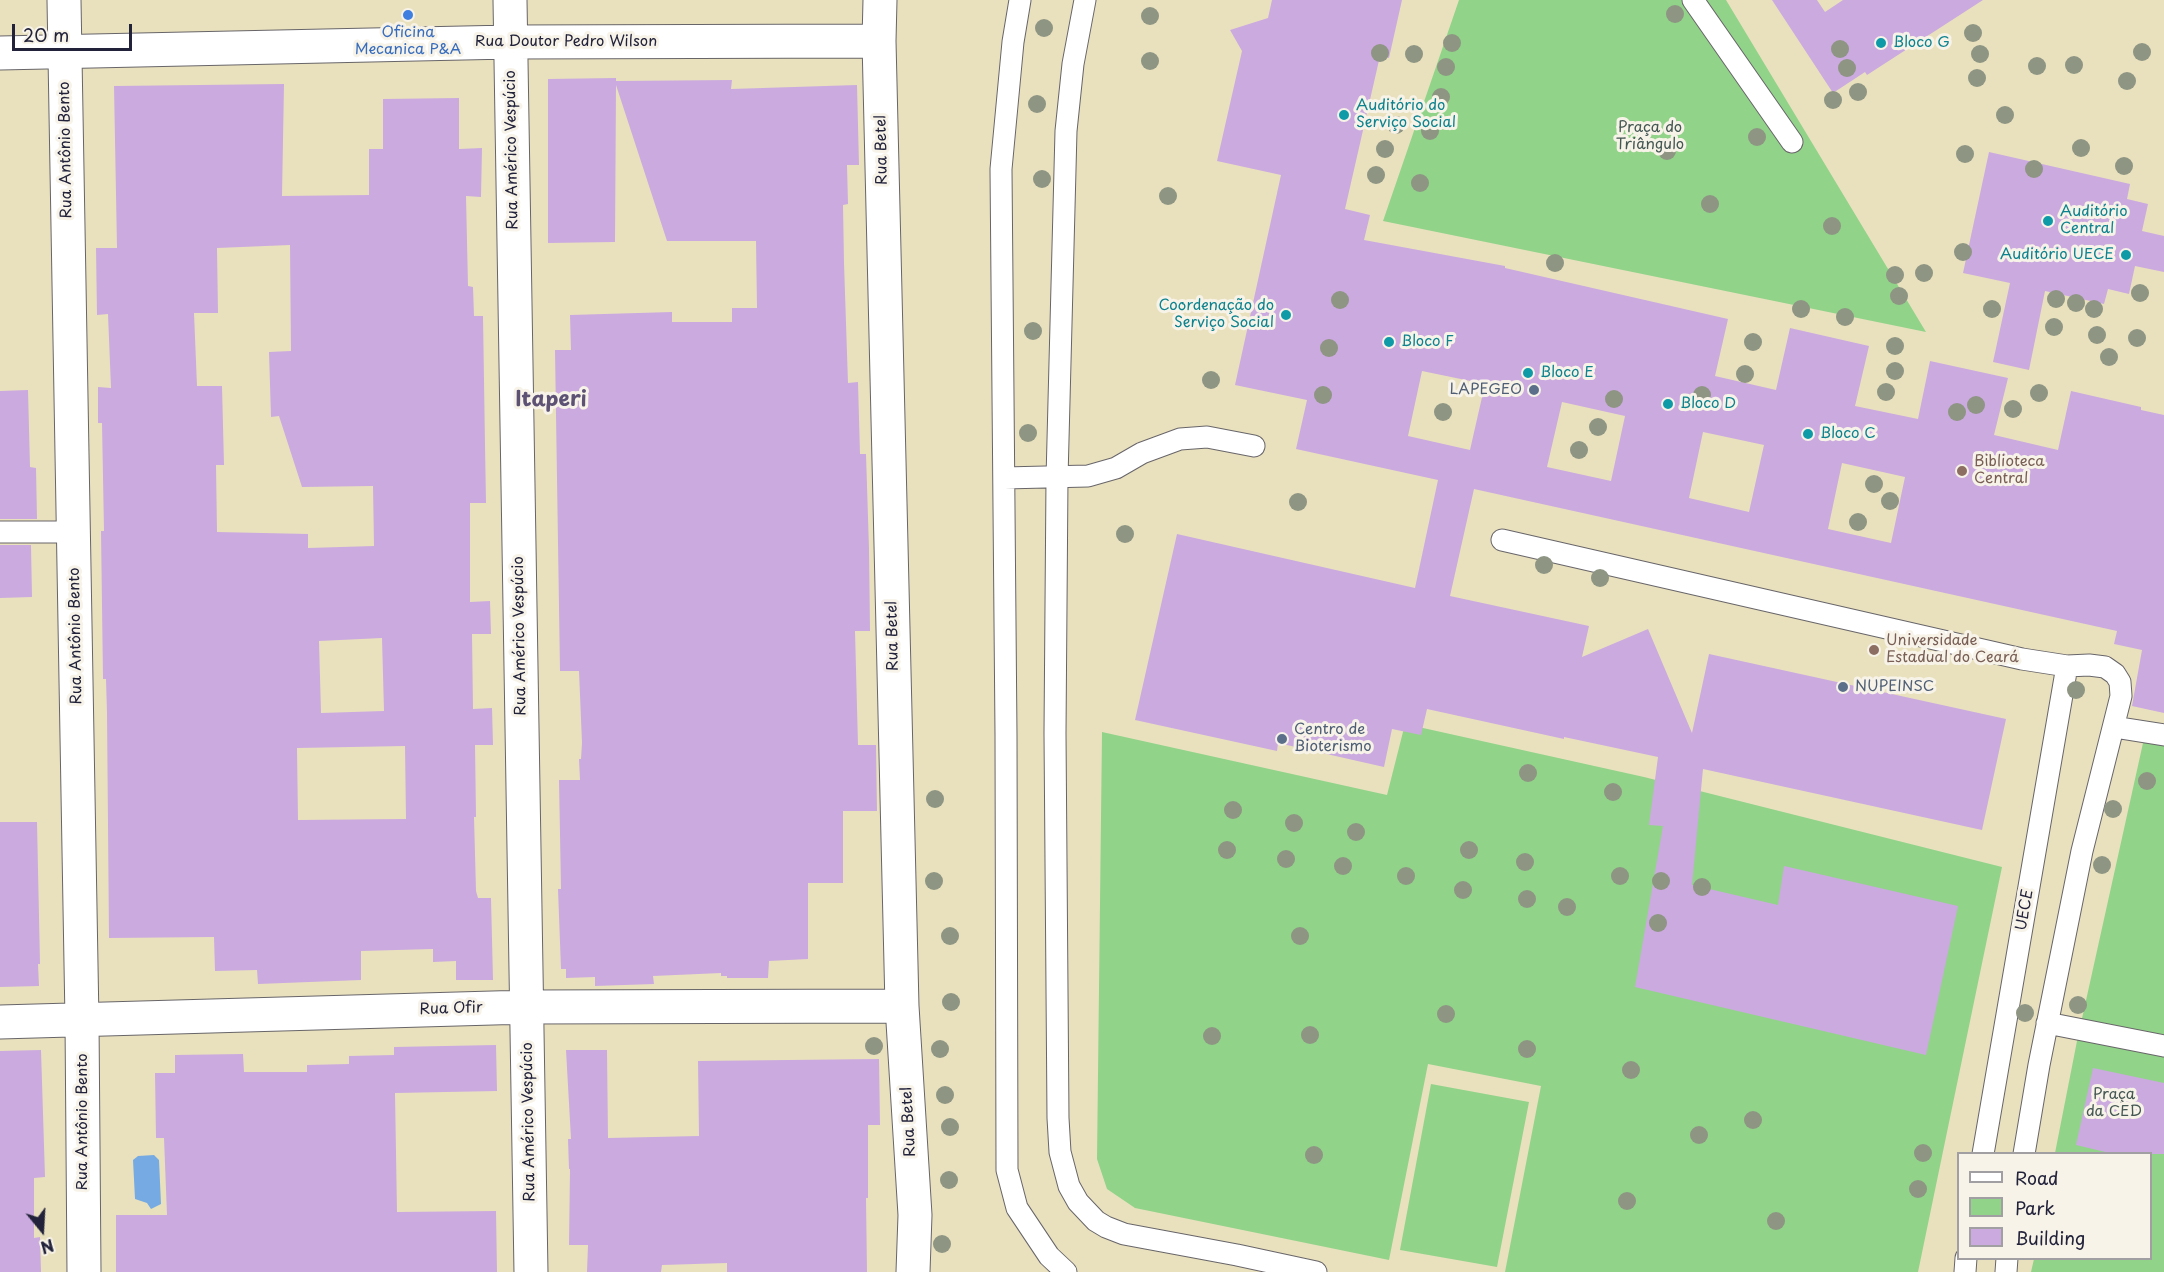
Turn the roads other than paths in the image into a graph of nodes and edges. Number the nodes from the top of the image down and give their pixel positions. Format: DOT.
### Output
graph roads {
  1 [pos="64,0"];
  2 [pos="510,0"];
  3 [pos="880,0"];
  4 [pos="1020,0"];
  5 [pos="1085,0"];
  6 [pos="1693,0"];
  7 [pos="879,41"];
  8 [pos="510,42"];
  9 [pos="64,52"];
  10 [pos="0,53"];
  11 [pos="1792,142"];
  12 [pos="1254,446"];
  13 [pos="1004,478"];
  14 [pos="1057,478"];
  15 [pos="0,532"];
  16 [pos="74,532"];
  17 [pos="1502,540"];
  18 [pos="2067,666"];
  19 [pos="2114,727"];
  20 [pos="2164,735"];
  21 [pos="902,1006"];
  22 [pos="528,1007"];
  23 [pos="82,1020"];
  24 [pos="0,1022"];
  25 [pos="2047,1023"];
  26 [pos="2164,1046"];
  27 [pos="1983,1152"];
  28 [pos="2024,1152"];
  29 [pos="1234,1263"];
  30 [pos="84,1272"];
  31 [pos="531,1272"];
  32 [pos="913,1272"];
  33 [pos="1066,1272"];
  34 [pos="1316,1272"];
  1 -- 9 [label="street, Rua Antônio Bento"];
  2 -- 8 [label="street, Rua Américo Vespúcio"];
  3 -- 7 [label="street, Rua Betel"];
  4 -- 13 [label="lane"];
  5 -- 14 [label="lane"];
  6 -- 11 [label="lane"];
  7 -- 8 [label="street, Rua Doutor Pedro Wilson"];
  7 -- 21 [label="street, Rua Betel"];
  8 -- 9 [label="street, Rua Doutor Pedro Wilson"];
  8 -- 22 [label="street, Rua Américo Vespúcio"];
  9 -- 10 [label="street, Rua Doutor Pedro Wilson"];
  9 -- 16 [label="street, Rua Antônio Bento"];
  12 -- 14 [label="lane"];
  13 -- 14 [label="lane"];
  13 -- 33 [label="lane"];
  14 -- 29 [label="lane"];
  15 -- 16 [label="lane"];
  16 -- 23 [label="street, Rua Antônio Bento"];
  17 -- 18 [label="lane"];
  18 -- 19 [label="lane"];
  18 -- 27 [label="lane, UECE"];
  19 -- 20 [label="lane"];
  19 -- 25 [label="lane"];
  21 -- 22 [label="street, Rua Ofir"];
  21 -- 32 [label="street, Rua Betel"];
  22 -- 23 [label="street, Rua Ofir"];
  22 -- 31 [label="street, Rua Américo Vespúcio"];
  23 -- 24 [label="street, Rua Ofir"];
  23 -- 30 [label="street, Rua Antônio Bento"];
  25 -- 26 [label="lane"];
  25 -- 28 [label="lane"];
  29 -- 34 [label="lane"];
}
